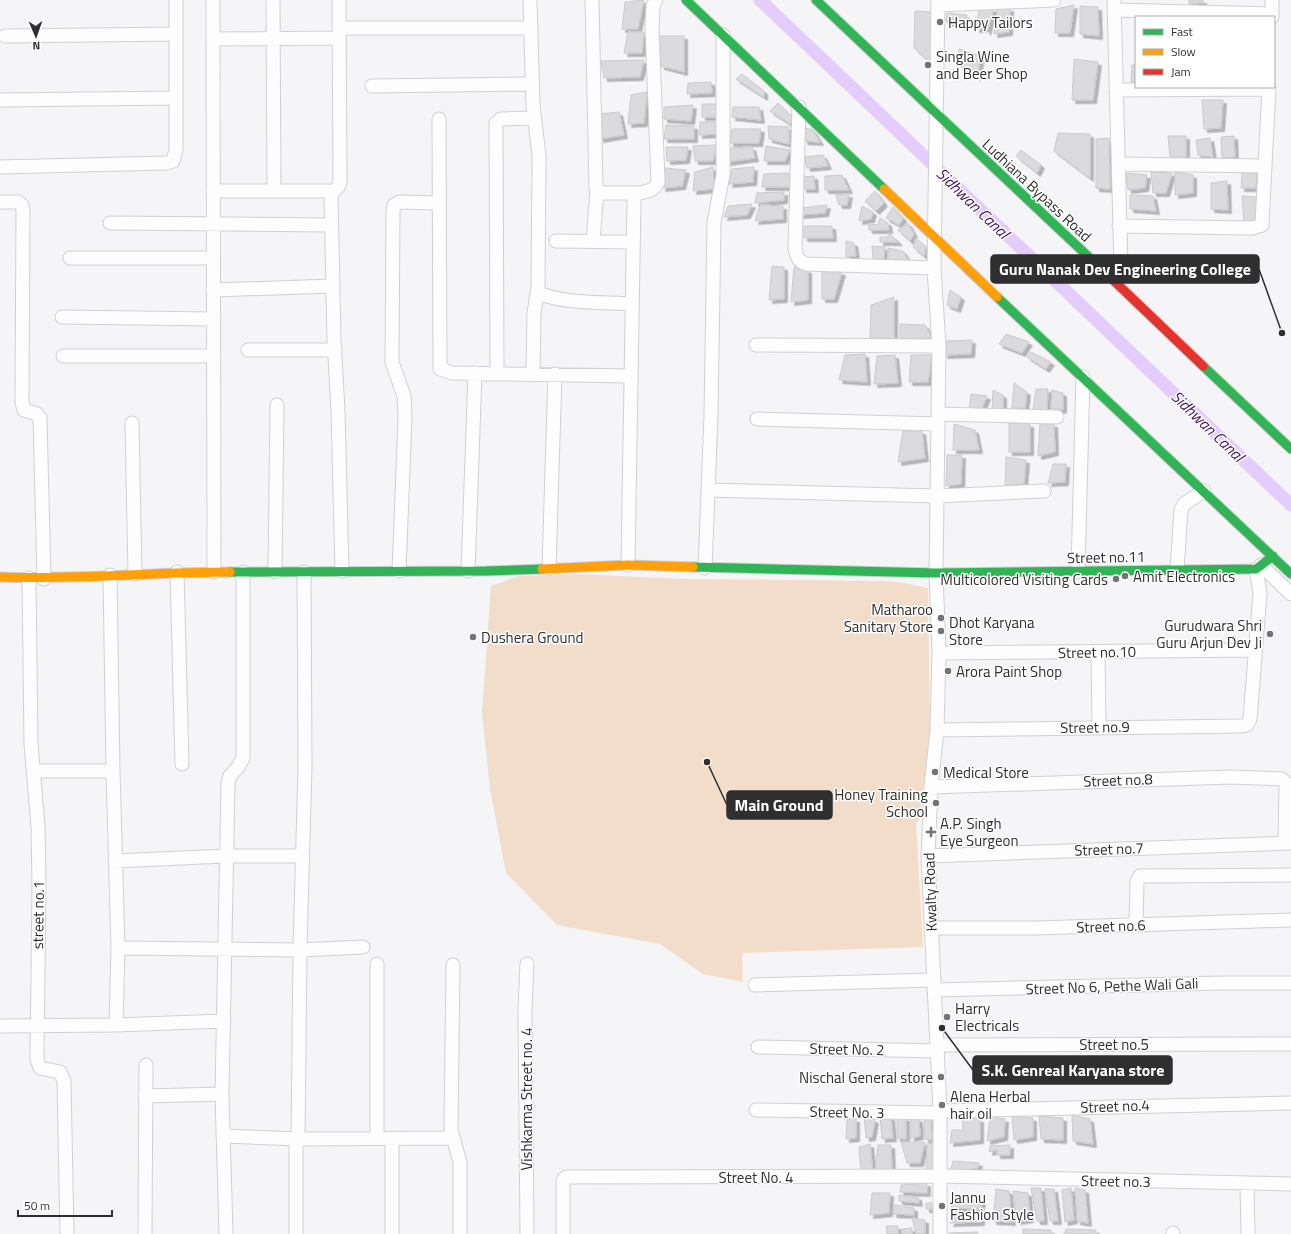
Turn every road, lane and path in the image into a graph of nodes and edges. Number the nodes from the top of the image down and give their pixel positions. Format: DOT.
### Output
graph roads {
  1 [pos="176,0"];
  2 [pos="213,0"];
  3 [pos="273,0"];
  4 [pos="339,0"];
  5 [pos="530,0"];
  6 [pos="592,0"];
  7 [pos="656,0"];
  8 [pos="686,0"];
  9 [pos="816,0"];
  10 [pos="1054,0"];
  11 [pos="1272,0"];
  12 [pos="938,2"];
  13 [pos="1115,5"];
  14 [pos="1272,16"];
  15 [pos="530,28"];
  16 [pos="339,33"];
  17 [pos="176,34"];
  18 [pos="723,35"];
  19 [pos="5,36"];
  20 [pos="273,37"];
  21 [pos="213,39"];
  22 [pos="532,84"];
  23 [pos="925,85"];
  24 [pos="372,86"];
  25 [pos="1269,88"];
  26 [pos="1116,90"];
  27 [pos="936,96"];
  28 [pos="176,98"];
  29 [pos="0,100"];
  30 [pos="799,107"];
  31 [pos="948,107"];
  32 [pos="936,114"];
  33 [pos="534,118"];
  34 [pos="439,119"];
  35 [pos="1118,164"];
  36 [pos="1265,166"];
  37 [pos="0,167"];
  38 [pos="597,190"];
  39 [pos="213,191"];
  40 [pos="274,191"];
  41 [pos="637,193"];
  42 [pos="330,194"];
  43 [pos="0,202"];
  44 [pos="439,203"];
  45 [pos="110,223"];
  46 [pos="213,224"];
  47 [pos="331,225"];
  48 [pos="1119,226"];
  49 [pos="935,238"];
  50 [pos="556,241"];
  51 [pos="593,241"];
  52 [pos="633,242"];
  53 [pos="1109,256"];
  54 [pos="70,258"];
  55 [pos="213,258"];
  56 [pos="934,268"];
  57 [pos="1124,269"];
  58 [pos="333,286"];
  59 [pos="213,290"];
  60 [pos="537,292"];
  61 [pos="631,304"];
  62 [pos="62,317"];
  63 [pos="214,319"];
  64 [pos="756,345"];
  65 [pos="939,346"];
  66 [pos="248,350"];
  67 [pos="335,350"];
  68 [pos="63,356"];
  69 [pos="214,356"];
  70 [pos="475,373"];
  71 [pos="497,374"];
  72 [pos="533,374"];
  73 [pos="555,374"];
  74 [pos="630,376"];
  75 [pos="1083,377"];
  76 [pos="277,405"];
  77 [pos="1057,416"];
  78 [pos="757,419"];
  79 [pos="938,419"];
  80 [pos="132,423"];
  81 [pos="1291,449"];
  82 [pos="708,490"];
  83 [pos="1044,491"];
  84 [pos="1204,491"];
  85 [pos="937,496"];
  86 [pos="1273,556"];
  87 [pos="628,566"];
  88 [pos="1259,567"];
  89 [pos="549,568"];
  90 [pos="705,568"];
  91 [pos="1177,570"];
  92 [pos="342,571"];
  93 [pos="399,571"];
  94 [pos="468,571"];
  95 [pos="177,572"];
  96 [pos="214,572"];
  97 [pos="243,572"];
  98 [pos="275,572"];
  99 [pos="304,572"];
  100 [pos="1078,572"];
  101 [pos="936,573"];
  102 [pos="135,574"];
  103 [pos="1291,574"];
  104 [pos="110,575"];
  105 [pos="0,577"];
  106 [pos="29,578"];
  107 [pos="44,579"];
  108 [pos="1291,594"];
  109 [pos="1256,650"];
  110 [pos="1098,652"];
  111 [pos="939,653"];
  112 [pos="1099,727"];
  113 [pos="937,730"];
  114 [pos="182,764"];
  115 [pos="34,771"];
  116 [pos="113,771"];
  117 [pos="930,787"];
  118 [pos="1288,843"];
  119 [pos="225,856"];
  120 [pos="302,856"];
  121 [pos="928,856"];
  122 [pos="116,861"];
  123 [pos="1291,875"];
  124 [pos="1291,920"];
  125 [pos="1136,925"];
  126 [pos="931,928"];
  127 [pos="363,947"];
  128 [pos="118,948"];
  129 [pos="224,950"];
  130 [pos="300,950"];
  131 [pos="377,964"];
  132 [pos="527,964"];
  133 [pos="453,965"];
  134 [pos="1291,983"];
  135 [pos="933,984"];
  136 [pos="755,985"];
  137 [pos="224,1022"];
  138 [pos="37,1025"];
  139 [pos="116,1025"];
  140 [pos="0,1026"];
  141 [pos="1291,1044"];
  142 [pos="758,1047"];
  143 [pos="937,1048"];
  144 [pos="146,1065"];
  145 [pos="222,1094"];
  146 [pos="145,1096"];
  147 [pos="1291,1103"];
  148 [pos="756,1110"];
  149 [pos="939,1112"];
  150 [pos="223,1136"];
  151 [pos="377,1138"];
  152 [pos="392,1138"];
  153 [pos="452,1138"];
  154 [pos="298,1139"];
  155 [pos="940,1176"];
  156 [pos="1247,1184"];
  157 [pos="1291,1184"];
  158 [pos="66,1234"];
  159 [pos="145,1234"];
  160 [pos="226,1234"];
  161 [pos="296,1234"];
  162 [pos="392,1234"];
  163 [pos="460,1234"];
  164 [pos="527,1234"];
  165 [pos="562,1234"];
  166 [pos="940,1234"];
  167 [pos="1248,1234"];
  1 -- 17 [label="street"];
  2 -- 21 [label="street"];
  3 -- 20 [label="street"];
  4 -- 16 [label="street"];
  5 -- 15 [label="street"];
  6 -- 38 [label="street"];
  7 -- 41 [label="street"];
  8 -- 18 [label="main road"];
  9 -- 32 [label="main road, Ludhiana Bypass Road"];
  10 -- 12 [label="street"];
  11 -- 14 [label="street"];
  12 -- 27 [label="street, Kwalty Road"];
  13 -- 14 [label="street"];
  13 -- 26 [label="street"];
  15 -- 16 [label="street"];
  15 -- 22 [label="street"];
  16 -- 20 [label="street"];
  16 -- 42 [label="street"];
  17 -- 19 [label="street"];
  17 -- 28 [label="street"];
  18 -- 30 [label="main road"];
  18 -- 82 [label="street"];
  20 -- 21 [label="street"];
  20 -- 40 [label="street"];
  21 -- 39 [label="street"];
  22 -- 24 [label="street"];
  22 -- 33 [label="street"];
  23 -- 27 [label="main road"];
  25 -- 26 [label="street"];
  25 -- 36 [label="street"];
  26 -- 35 [label="street"];
  27 -- 31 [label="main road"];
  27 -- 32 [label="street, Kwalty Road"];
  28 -- 29 [label="street"];
  28 -- 37 [label="street"];
  30 -- 49 [label="main road"];
  30 -- 56 [label="street"];
  32 -- 49 [label="street, Kwalty Road"];
  32 -- 81 [label="main road, Ludhiana Bypass Road"];
  33 -- 60 [label="street"];
  33 -- 71 [label="street"];
  34 -- 44 [label="street"];
  35 -- 36 [label="street"];
  35 -- 48 [label="street"];
  36 -- 48 [label="street"];
  38 -- 41 [label="street"];
  38 -- 51 [label="street"];
  39 -- 40 [label="street"];
  39 -- 46 [label="street"];
  40 -- 42 [label="street"];
  41 -- 52 [label="street"];
  42 -- 47 [label="street"];
  43 -- 107 [label="street"];
  44 -- 70 [label="street"];
  44 -- 93 [label="street"];
  45 -- 46 [label="street"];
  46 -- 47 [label="street"];
  46 -- 55 [label="street"];
  47 -- 58 [label="street"];
  48 -- 57 [label="street"];
  49 -- 56 [label="street, Kwalty Road"];
  49 -- 75 [label="main road"];
  50 -- 51 [label="street"];
  51 -- 52 [label="street"];
  52 -- 61 [label="street"];
  53 -- 57 [label="main road"];
  54 -- 55 [label="street"];
  55 -- 59 [label="street"];
  56 -- 65 [label="street, Kwalty Road"];
  58 -- 59 [label="street"];
  58 -- 67 [label="street"];
  59 -- 63 [label="street"];
  60 -- 61 [label="street"];
  60 -- 72 [label="street"];
  61 -- 74 [label="street"];
  62 -- 63 [label="street"];
  63 -- 69 [label="street"];
  64 -- 65 [label="street"];
  65 -- 79 [label="street, Kwalty Road"];
  66 -- 67 [label="street"];
  67 -- 92 [label="street"];
  68 -- 69 [label="street"];
  69 -- 96 [label="street"];
  70 -- 71 [label="street"];
  70 -- 94 [label="street"];
  71 -- 72 [label="street"];
  72 -- 73 [label="street"];
  73 -- 74 [label="street"];
  73 -- 89 [label="street"];
  74 -- 87 [label="street"];
  75 -- 84 [label="main road"];
  75 -- 100 [label="street"];
  76 -- 98 [label="street"];
  77 -- 79 [label="street"];
  78 -- 79 [label="street"];
  79 -- 85 [label="street, Kwalty Road"];
  80 -- 102 [label="street"];
  82 -- 85 [label="street"];
  82 -- 90 [label="street"];
  83 -- 85 [label="street"];
  84 -- 86 [label="main road"];
  84 -- 91 [label="street"];
  85 -- 101 [label="street, Kwalty Road"];
  86 -- 88 [label="main road"];
  86 -- 103 [label="main road"];
  87 -- 89 [label="main road, Street no.11"];
  87 -- 90 [label="main road, Street no.11"];
  88 -- 91 [label="main road, Street no.11"];
  88 -- 108 [label="street"];
  88 -- 109 [label="street"];
  89 -- 94 [label="main road, Street no.11"];
  90 -- 101 [label="main road, Street no.11"];
  91 -- 100 [label="main road, Street no.11"];
  92 -- 93 [label="main road, Street no.11"];
  92 -- 99 [label="main road, Street no.11"];
  93 -- 94 [label="main road, Street no.11"];
  95 -- 96 [label="main road, Street no.11"];
  95 -- 102 [label="main road, Street no.11"];
  95 -- 114 [label="street"];
  96 -- 97 [label="main road, Street no.11"];
  97 -- 98 [label="main road, Street no.11"];
  97 -- 119 [label="street"];
  98 -- 99 [label="main road, Street no.11"];
  99 -- 120 [label="street"];
  100 -- 101 [label="main road, Street no.11"];
  101 -- 111 [label="street, Kwalty Road"];
  102 -- 104 [label="main road, Street no.11"];
  104 -- 107 [label="main road, Street no.11"];
  104 -- 116 [label="street"];
  105 -- 106 [label="main road, Street no.11"];
  106 -- 107 [label="main road, Street no.11"];
  106 -- 115 [label="street, street no.1"];
  109 -- 110 [label="street, Street no.10"];
  109 -- 112 [label="street, Street no.9"];
  110 -- 111 [label="street, Street no.10"];
  110 -- 112 [label="street"];
  111 -- 113 [label="street, Kwalty Road"];
  112 -- 113 [label="street, Street no.9"];
  113 -- 117 [label="street, Kwalty Road"];
  115 -- 116 [label="street"];
  115 -- 138 [label="street, street no.1"];
  116 -- 122 [label="street"];
  117 -- 118 [label="street, Street no.8"];
  117 -- 121 [label="street, Kwalty Road"];
  118 -- 121 [label="street, Street no.7"];
  119 -- 120 [label="street"];
  119 -- 122 [label="street"];
  119 -- 129 [label="street"];
  120 -- 130 [label="street"];
  121 -- 126 [label="street, Kwalty Road"];
  122 -- 128 [label="street"];
  123 -- 125 [label="street"];
  124 -- 125 [label="street, Street no.6"];
  125 -- 126 [label="street, Street no.6"];
  126 -- 135 [label="street, Kwalty Road"];
  127 -- 130 [label="street"];
  128 -- 129 [label="street"];
  128 -- 139 [label="street"];
  129 -- 130 [label="street"];
  129 -- 137 [label="street"];
  130 -- 154 [label="street"];
  131 -- 151 [label="street"];
  132 -- 164 [label="street, Vishkarma Street no. 4"];
  133 -- 153 [label="street"];
  134 -- 135 [label="street, Street No 6, Pethe Wali Gali"];
  135 -- 136 [label="street, Street No 6, Pethe Wali Gali"];
  135 -- 143 [label="street, Kwalty Road"];
  137 -- 139 [label="street"];
  137 -- 145 [label="street"];
  138 -- 139 [label="street"];
  138 -- 140 [label="street"];
  138 -- 158 [label="street, street no.1"];
  141 -- 143 [label="street, Street no.5"];
  142 -- 143 [label="street, Street No. 2"];
  143 -- 149 [label="street, Kwalty Road"];
  144 -- 146 [label="street"];
  145 -- 146 [label="street"];
  145 -- 150 [label="street"];
  146 -- 159 [label="street"];
  147 -- 149 [label="street, Street no.4"];
  148 -- 149 [label="street, Street No. 3"];
  149 -- 155 [label="street, Kwalty Road"];
  150 -- 154 [label="street"];
  150 -- 160 [label="street"];
  151 -- 152 [label="street"];
  151 -- 154 [label="street"];
  152 -- 153 [label="street"];
  152 -- 162 [label="street"];
  153 -- 163 [label="street"];
  154 -- 161 [label="street"];
  155 -- 156 [label="street, Street no.3"];
  155 -- 165 [label="street, Street No. 4"];
  155 -- 166 [label="street, Kwalty Road"];
  156 -- 157 [label="street, Street no.3"];
  156 -- 167 [label="street"];
}
